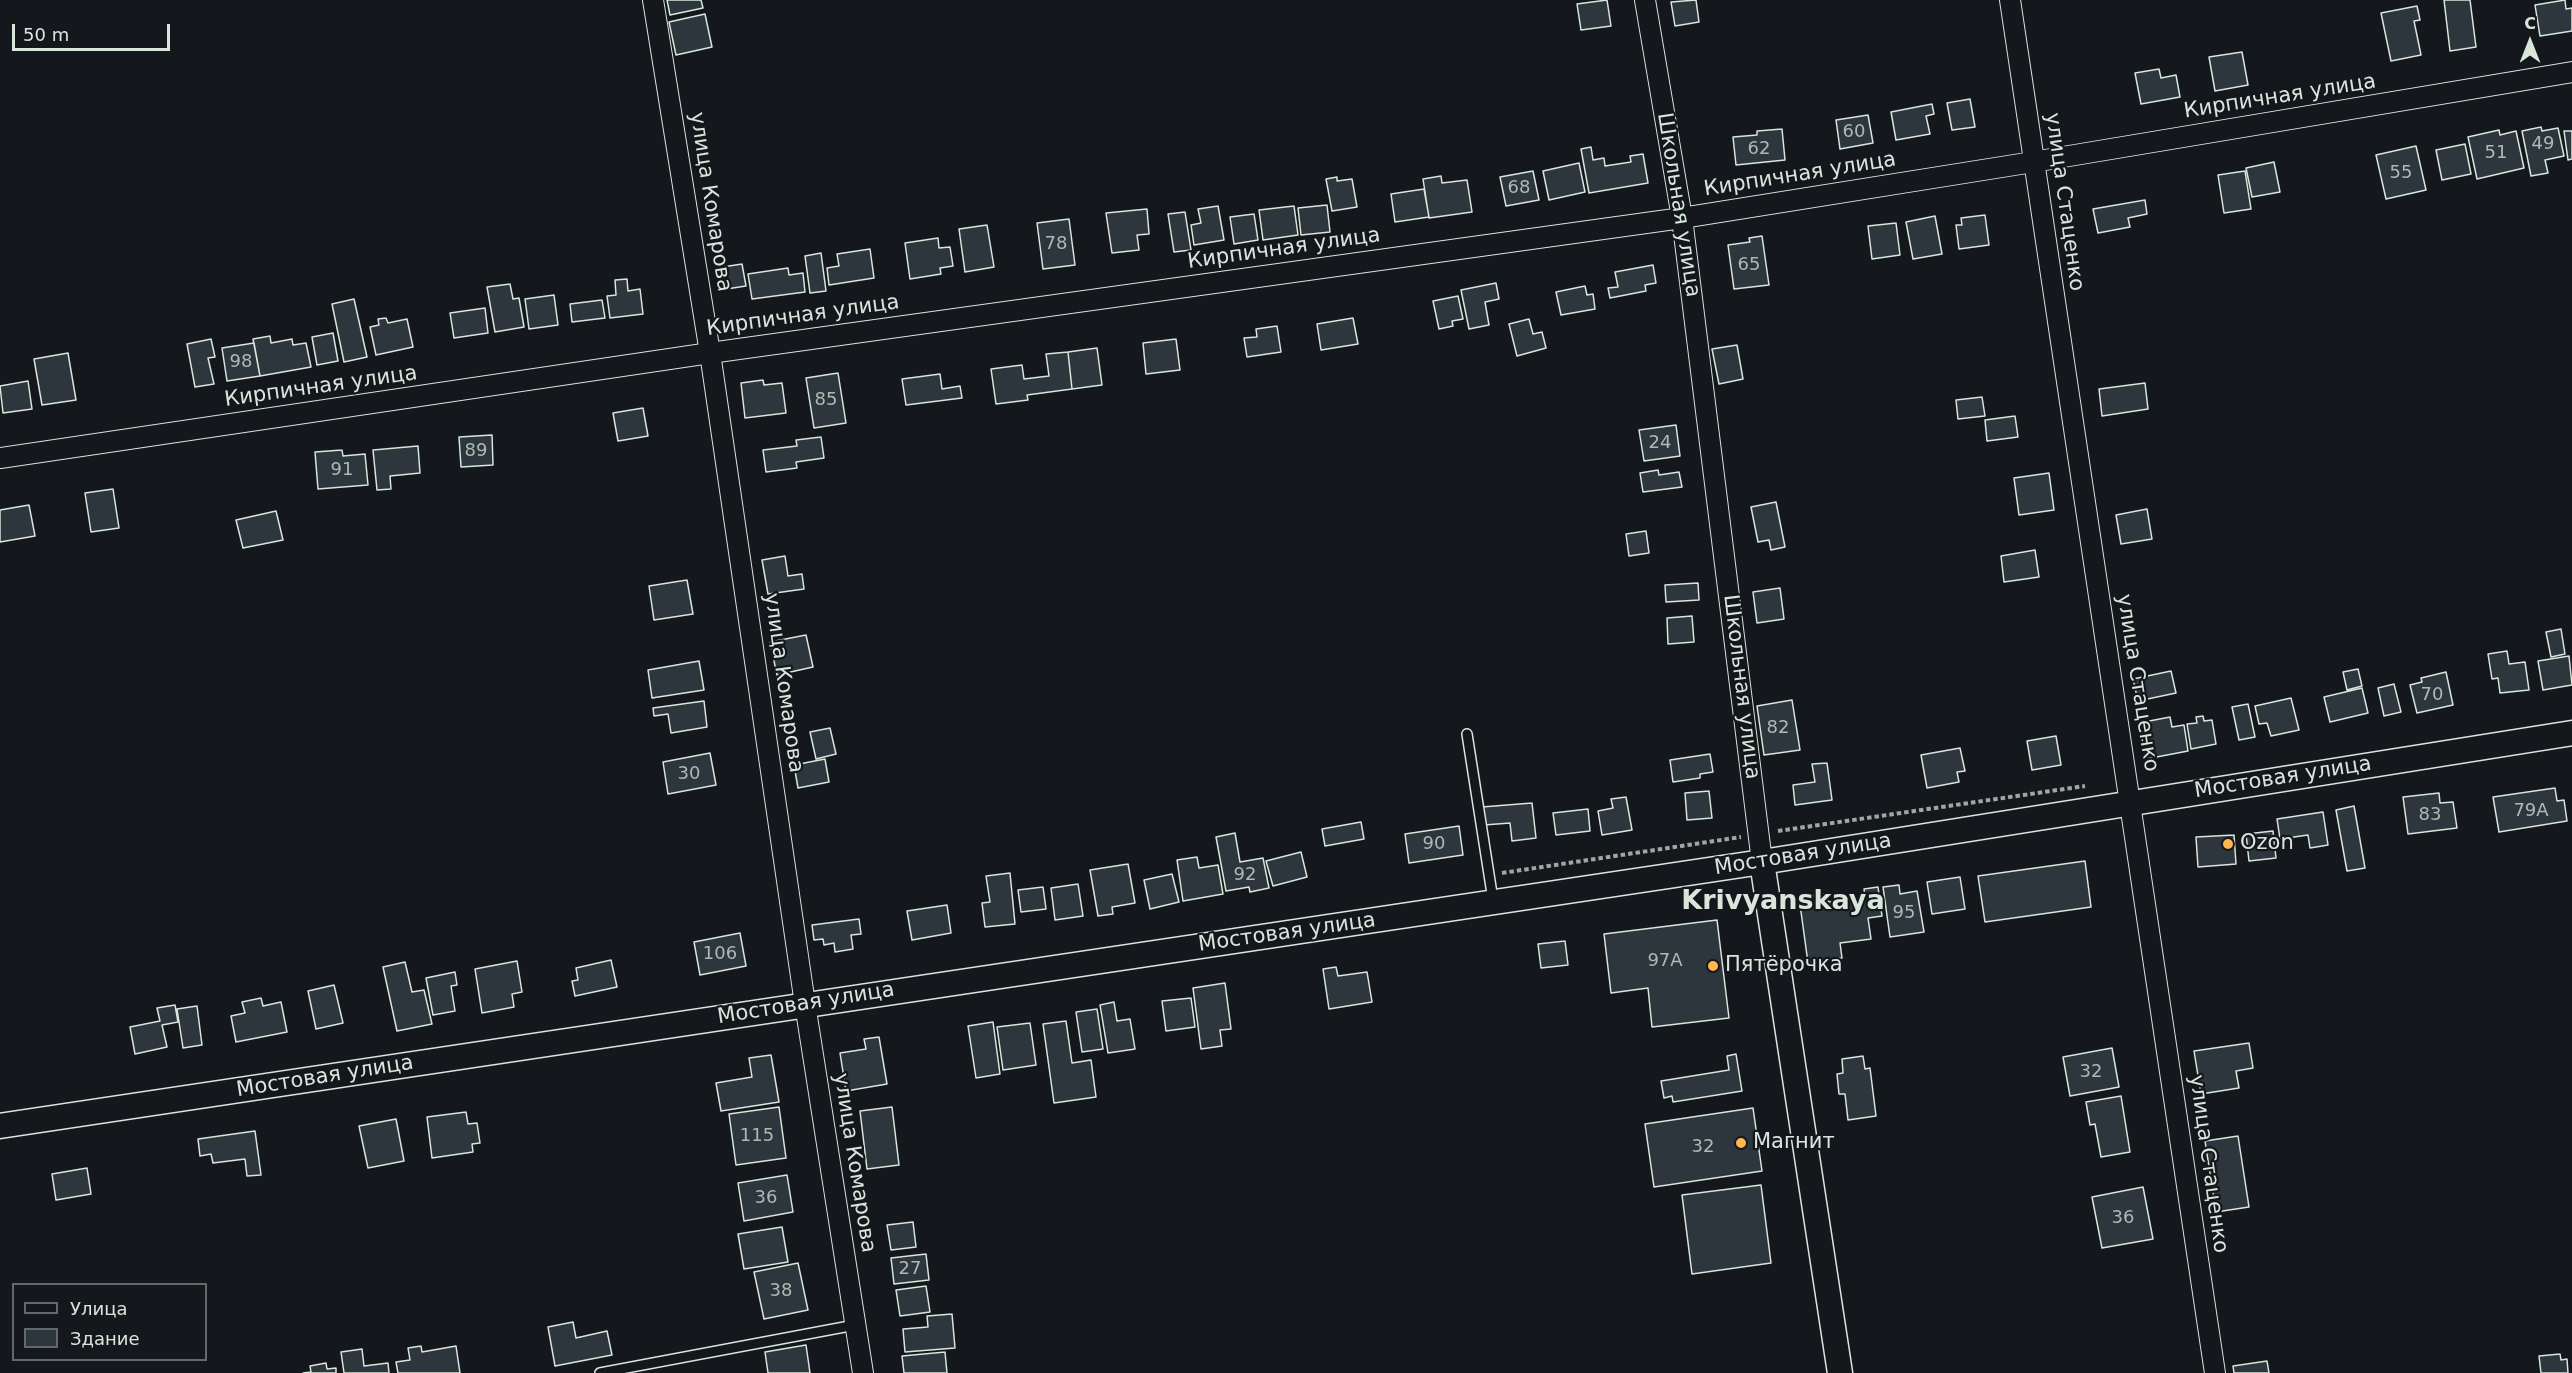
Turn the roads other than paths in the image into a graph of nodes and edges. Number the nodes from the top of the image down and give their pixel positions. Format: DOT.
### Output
graph roads {
  1 [pos="653,0"];
  2 [pos="1645,0"];
  3 [pos="2010,0"];
  4 [pos="2572,72"];
  5 [pos="2033,162"];
  6 [pos="1682,218"];
  7 [pos="711,353"];
  8 [pos="0,458"];
  9 [pos="2572,733"];
  10 [pos="1467,734"];
  11 [pos="2130,802"];
  12 [pos="1762,862"];
  13 [pos="1493,902"];
  14 [pos="805,1004"];
  15 [pos="0,1126"];
  16 [pos="855,1325"];
  17 [pos="600,1373"];
  18 [pos="863,1373"];
  19 [pos="1840,1373"];
  20 [pos="2215,1373"];
  1 -- 7 [label="street, улица Комарова"];
  2 -- 6 [label="street, Школьная улица"];
  3 -- 5 [label="street, улица Стаценко"];
  4 -- 5 [label="street, Кирпичная улица"];
  5 -- 6 [label="street, Кирпичная улица"];
  5 -- 11 [label="street, улица Стаценко"];
  6 -- 7 [label="street, Кирпичная улица"];
  6 -- 12 [label="street, Школьная улица"];
  7 -- 8 [label="street, Кирпичная улица"];
  7 -- 14 [label="street, улица Комарова"];
  9 -- 11 [label="street, Мостовая улица"];
  10 -- 13 [label="lane"];
  11 -- 12 [label="street, Мостовая улица"];
  11 -- 20 [label="street, улица Стаценко"];
  12 -- 13 [label="street, Мостовая улица"];
  12 -- 19 [label="street, Школьная улица"];
  13 -- 14 [label="street, Мостовая улица"];
  14 -- 15 [label="street, Мостовая улица"];
  14 -- 16 [label="street, улица Комарова"];
  16 -- 17 [label="lane"];
  16 -- 18 [label="street, улица Комарова"];
}
